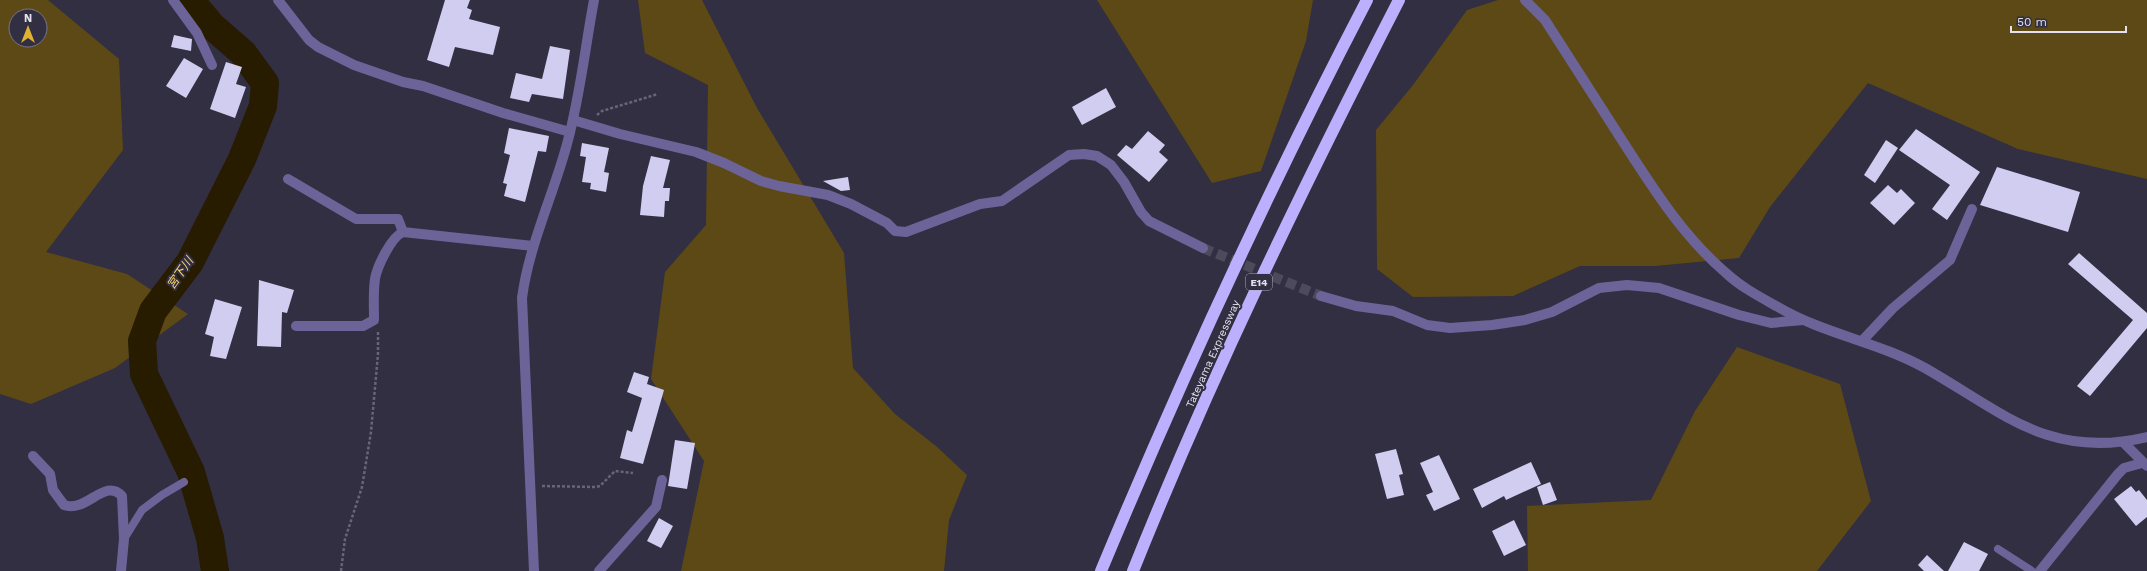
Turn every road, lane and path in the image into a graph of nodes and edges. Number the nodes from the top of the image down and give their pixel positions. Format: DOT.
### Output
graph roads {
  1 [pos="173,0"];
  2 [pos="278,0"];
  3 [pos="594,0"];
  4 [pos="1367,0"];
  5 [pos="1399,0"];
  6 [pos="1525,0"];
  7 [pos="212,65"];
  8 [pos="658,94"];
  9 [pos="573,120"];
  10 [pos="591,125"];
  11 [pos="570,132"];
  12 [pos="288,178"];
  13 [pos="1972,209"];
  14 [pos="403,232"];
  15 [pos="533,246"];
  16 [pos="1203,248"];
  17 [pos="1321,296"];
  18 [pos="374,320"];
  19 [pos="1803,320"];
  20 [pos="296,326"];
  21 [pos="1862,341"];
  22 [pos="2147,437"];
  23 [pos="2123,442"];
  24 [pos="34,456"];
  25 [pos="2145,465"];
  26 [pos="633,473"];
  27 [pos="662,480"];
  28 [pos="184,482"];
  29 [pos="530,486"];
  30 [pos="124,539"];
  31 [pos="1998,549"];
  32 [pos="121,571"];
  33 [pos="341,571"];
  34 [pos="534,571"];
  35 [pos="599,571"];
  36 [pos="1101,571"];
  37 [pos="1133,571"];
  38 [pos="2032,571"];
  39 [pos="2040,571"];
  1 -- 7 [label="street"];
  2 -- 11 [label="street"];
  3 -- 9 [label="street"];
  4 -- 36 [label="highway, Tateyama Expressway / E14"];
  5 -- 37 [label="highway, Tateyama Expressway / E14"];
  6 -- 19 [label="street"];
  8 -- 10 [label="path"];
  9 -- 10 [label="street"];
  9 -- 11 [label="street"];
  10 -- 16 [label="street"];
  11 -- 15 [label="street"];
  12 -- 14 [label="street"];
  13 -- 21 [label="street"];
  14 -- 15 [label="street"];
  14 -- 18 [label="street"];
  15 -- 29 [label="street"];
  17 -- 19 [label="street"];
  18 -- 20 [label="street"];
  18 -- 33 [label="path"];
  19 -- 21 [label="street"];
  21 -- 23 [label="street"];
  22 -- 23 [label="street"];
  23 -- 25 [label="street"];
  24 -- 30 [label="street"];
  25 -- 39 [label="street"];
  26 -- 29 [label="path"];
  27 -- 35 [label="street"];
  28 -- 30 [label="lane"];
  29 -- 34 [label="street"];
  30 -- 32 [label="street"];
  31 -- 38 [label="lane"];
}
